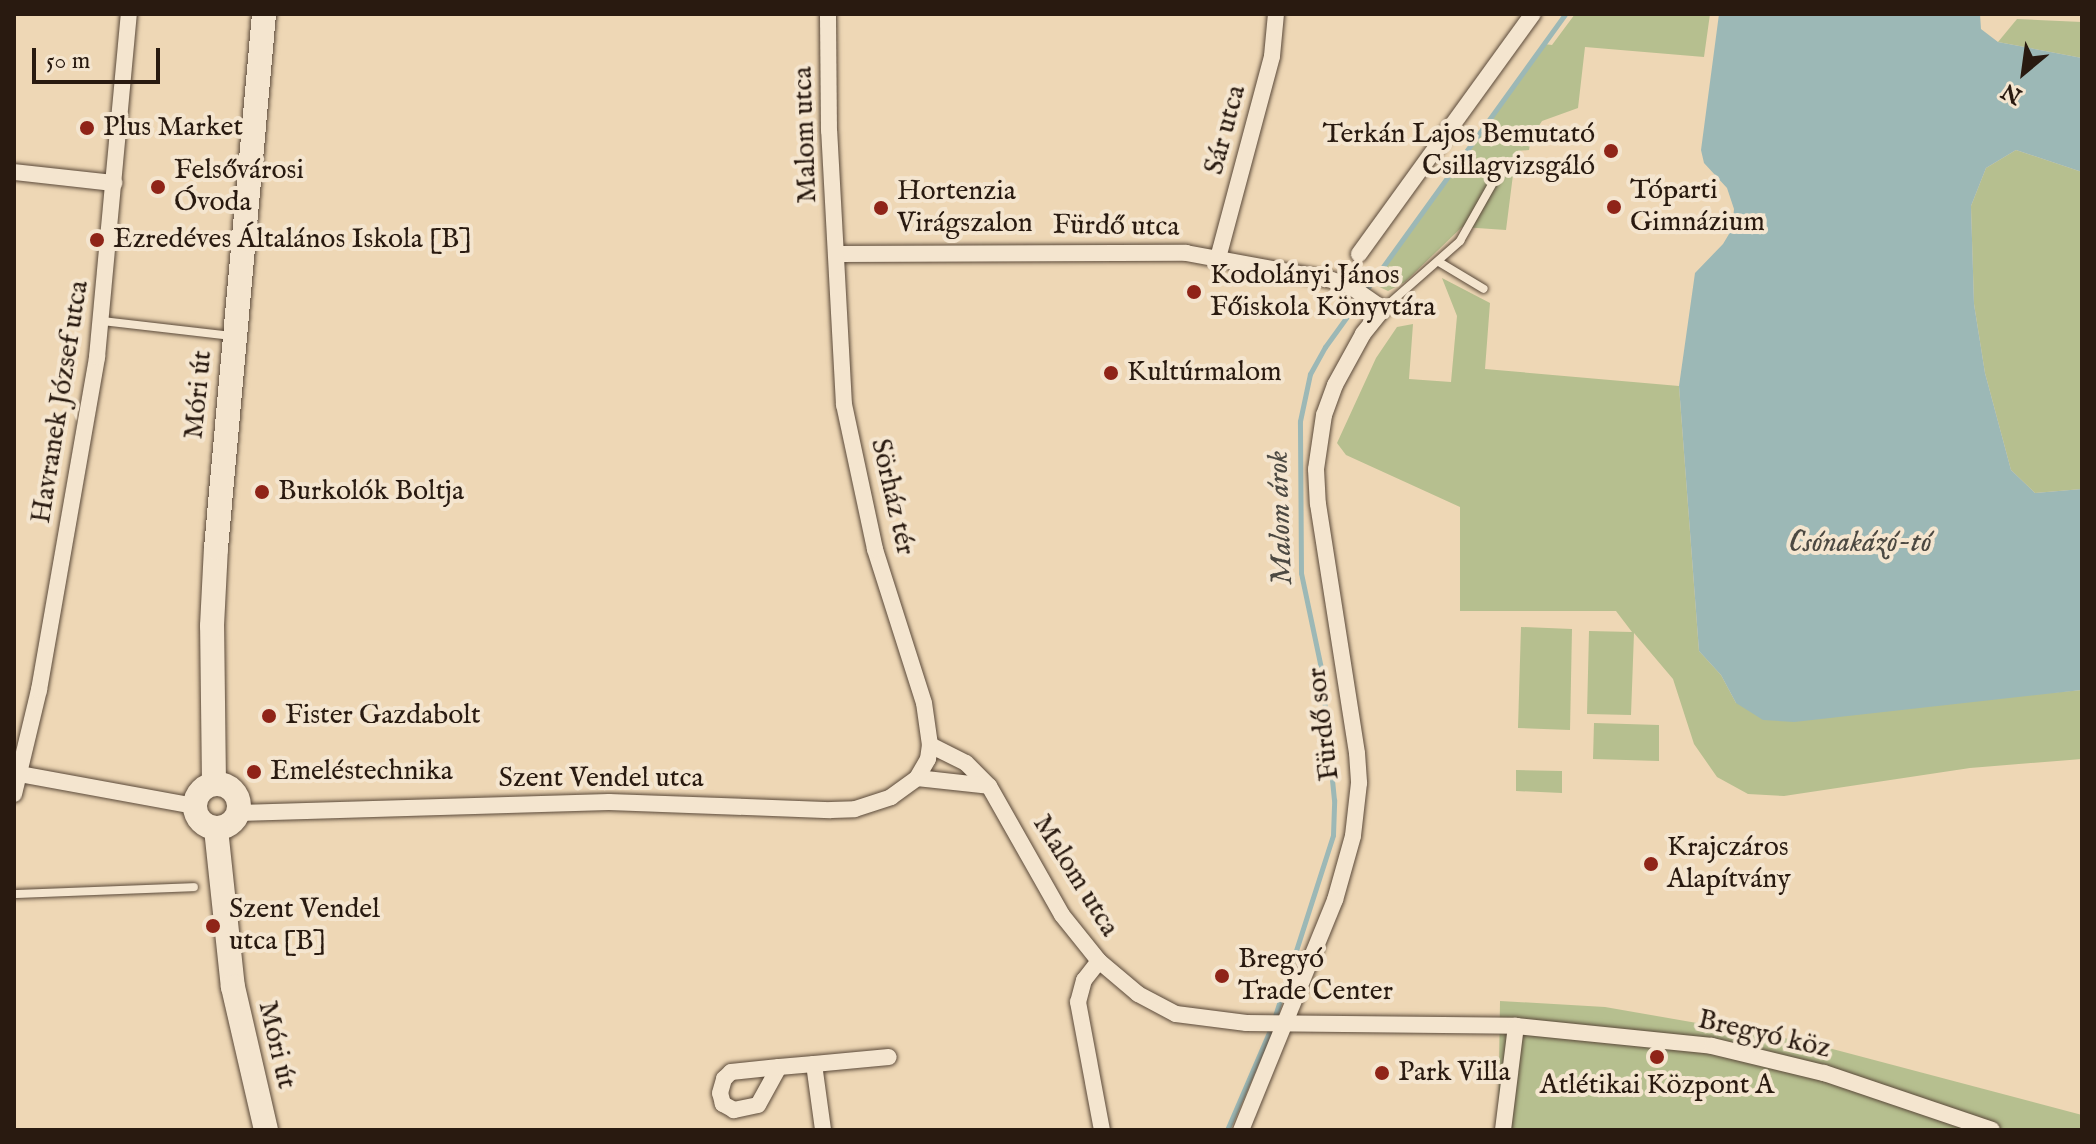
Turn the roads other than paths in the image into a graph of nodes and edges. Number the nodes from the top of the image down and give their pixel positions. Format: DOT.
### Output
graph roads {
  1 [pos="129,14"];
  2 [pos="264,14"];
  3 [pos="828,14"];
  4 [pos="1276,14"];
  5 [pos="1533,14"];
  6 [pos="1502,167"];
  7 [pos="14,172"];
  8 [pos="114,183"];
  9 [pos="838,254"];
  10 [pos="1359,254"];
  11 [pos="1218,258"];
  12 [pos="1439,262"];
  13 [pos="1484,289"];
  14 [pos="1378,304"];
  15 [pos="102,321"];
  16 [pos="235,336"];
  17 [pos="930,745"];
  18 [pos="20,774"];
  19 [pos="917,778"];
  20 [pos="214,783"];
  21 [pos="989,786"];
  22 [pos="14,794"];
  23 [pos="194,806"];
  24 [pos="239,813"];
  25 [pos="216,829"];
  26 [pos="194,887"];
  27 [pos="14,894"];
  28 [pos="1099,961"];
  29 [pos="1288,1022"];
  30 [pos="1516,1026"];
  31 [pos="889,1057"];
  32 [pos="814,1064"];
  33 [pos="779,1067"];
  34 [pos="266,1130"];
  35 [pos="823,1130"];
  36 [pos="1102,1130"];
  37 [pos="1241,1130"];
  38 [pos="1503,1130"];
  39 [pos="1992,1130"];
  1 -- 8 [label="street, Havranek József utca"];
  2 -- 16 [label="main road, Móri út"];
  3 -- 9 [label="street, Malom utca"];
  4 -- 11 [label="street, Sár utca"];
  5 -- 10 [label="street"];
  6 -- 12 [label="lane"];
  7 -- 8 [label="street"];
  8 -- 15 [label="street, Havranek József utca"];
  9 -- 11 [label="street, Fürdő utca"];
  9 -- 17 [label="street, Sörház tér"];
  11 -- 14 [label="street, Fürdő utca"];
  12 -- 13 [label="lane"];
  12 -- 14 [label="lane"];
  14 -- 29 [label="street, Fürdő sor"];
  15 -- 16 [label="lane"];
  15 -- 18 [label="street, Havranek József utca"];
  16 -- 20 [label="main road, Móri út"];
  17 -- 19 [label="street"];
  17 -- 21 [label="street, Malom utca"];
  18 -- 22 [label="street, Havranek József utca"];
  18 -- 23 [label="street"];
  19 -- 21 [label="street"];
  19 -- 24 [label="street, Szent Vendel utca"];
  20 -- 23 [label="main road"];
  20 -- 24 [label="main road"];
  21 -- 28 [label="street, Malom utca"];
  23 -- 25 [label="main road"];
  24 -- 25 [label="main road"];
  25 -- 34 [label="main road, Móri út"];
  26 -- 27 [label="lane"];
  28 -- 29 [label="street, Malom utca"];
  28 -- 36 [label="street"];
  29 -- 30 [label="street, Bregyó köz"];
  29 -- 37 [label="street, Fürdő sor"];
  30 -- 38 [label="street"];
  30 -- 39 [label="street, Bregyó köz"];
  31 -- 32 [label="street"];
  32 -- 33 [label="street"];
  32 -- 35 [label="street"];
}
